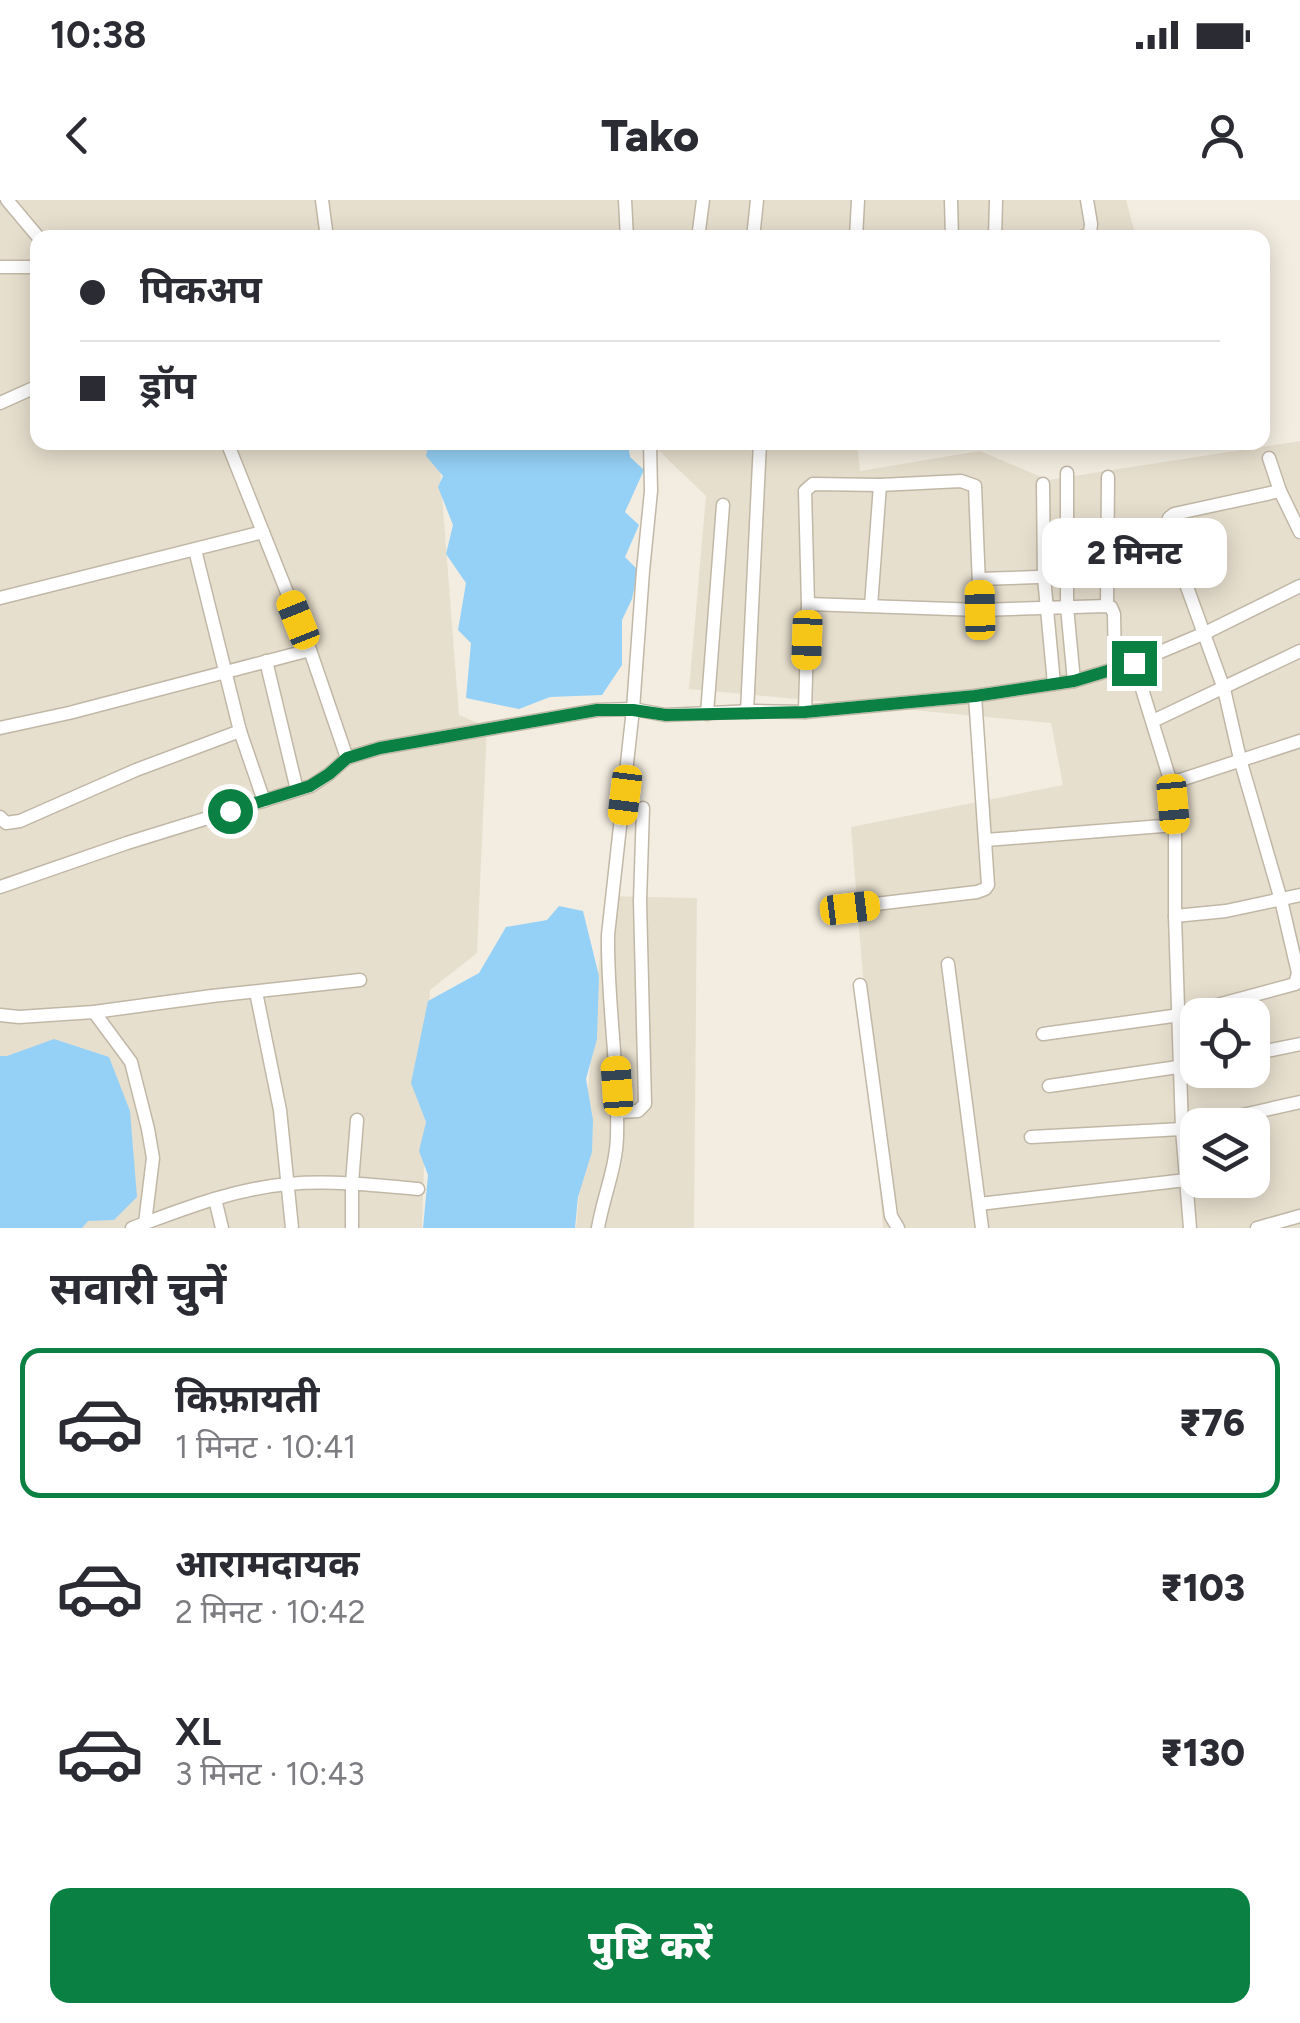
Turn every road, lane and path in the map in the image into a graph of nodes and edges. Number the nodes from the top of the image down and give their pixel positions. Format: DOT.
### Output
graph roads {
  1 [pos="6,200"];
  2 [pos="322,200"];
  3 [pos="625,200"];
  4 [pos="704,200"];
  5 [pos="757,200"];
  6 [pos="858,200"];
  7 [pos="952,200"];
  8 [pos="996,200"];
  9 [pos="1087,200"];
  10 [pos="32,230"];
  11 [pos="326,230"];
  12 [pos="627,230"];
  13 [pos="699,230"];
  14 [pos="754,230"];
  15 [pos="856,230"];
  16 [pos="952,230"];
  17 [pos="994,230"];
  18 [pos="1090,230"];
  19 [pos="0,267"];
  20 [pos="30,267"];
  21 [pos="30,390"];
  22 [pos="0,403"];
  23 [pos="230,450"];
  24 [pos="650,450"];
  25 [pos="760,450"];
  26 [pos="1269,458"];
  27 [pos="1066,474"];
  28 [pos="1108,477"];
  29 [pos="880,484"];
  30 [pos="1043,484"];
  31 [pos="1280,490"];
  32 [pos="722,505"];
  33 [pos="263,532"];
  34 [pos="1300,532"];
  35 [pos="195,550"];
  36 [pos="1067,576"];
  37 [pos="1044,577"];
  38 [pos="979,579"];
  39 [pos="1300,586"];
  40 [pos="0,598"];
  41 [pos="808,604"];
  42 [pos="871,606"];
  43 [pos="1107,606"];
  44 [pos="1046,607"];
  45 [pos="1067,607"];
  46 [pos="980,610"];
  47 [pos="1205,634"];
  48 [pos="310,650"];
  49 [pos="1300,651"];
  50 [pos="266,661"];
  51 [pos="1124,666"];
  52 [pos="226,671"];
  53 [pos="1074,681"];
  54 [pos="1054,684"];
  55 [pos="1224,689"];
  56 [pos="975,696"];
  57 [pos="633,710"];
  58 [pos="757,712"];
  59 [pos="805,712"];
  60 [pos="707,714"];
  61 [pos="1153,721"];
  62 [pos="0,728"];
  63 [pos="240,731"];
  64 [pos="1300,741"];
  65 [pos="347,758"];
  66 [pos="1240,759"];
  67 [pos="1172,782"];
  68 [pos="297,790"];
  69 [pos="264,800"];
  70 [pos="643,808"];
  71 [pos="0,817"];
  72 [pos="1175,825"];
  73 [pos="986,840"];
  74 [pos="0,887"];
  75 [pos="1300,896"];
  76 [pos="1281,900"];
  77 [pos="850,908"];
  78 [pos="1175,916"];
  79 [pos="948,964"];
  80 [pos="1299,972"];
  81 [pos="360,980"];
  82 [pos="860,985"];
  83 [pos="256,992"];
  84 [pos="1245,998"];
  85 [pos="94,1012"];
  86 [pos="0,1014"];
  87 [pos="1180,1015"];
  88 [pos="1043,1034"];
  89 [pos="1300,1044"];
  90 [pos="1270,1050"];
  91 [pos="1180,1068"];
  92 [pos="1048,1086"];
  93 [pos="1300,1102"];
  94 [pos="1270,1109"];
  95 [pos="617,1112"];
  96 [pos="357,1120"];
  97 [pos="1180,1129"];
  98 [pos="1031,1138"];
  99 [pos="1180,1181"];
  100 [pos="352,1183"];
  101 [pos="288,1184"];
  102 [pos="418,1188"];
  103 [pos="214,1198"];
  104 [pos="1188,1198"];
  105 [pos="979,1204"];
  106 [pos="1300,1216"];
  107 [pos="138,1226"];
  108 [pos="222,1228"];
  109 [pos="292,1228"];
  110 [pos="352,1228"];
  111 [pos="598,1228"];
  112 [pos="898,1228"];
  113 [pos="982,1228"];
  114 [pos="1190,1228"];
  115 [pos="1256,1228"];
  1 -- 10 [label="street"];
  2 -- 11 [label="street"];
  3 -- 12 [label="street"];
  4 -- 13 [label="street"];
  5 -- 14 [label="street"];
  6 -- 15 [label="street"];
  7 -- 16 [label="street"];
  8 -- 17 [label="street"];
  9 -- 18 [label="street"];
  19 -- 20 [label="street"];
  21 -- 22 [label="street"];
  23 -- 33 [label="street"];
  24 -- 57 [label="street"];
  25 -- 58 [label="street"];
  26 -- 31 [label="street"];
  27 -- 36 [label="street"];
  28 -- 43 [label="street"];
  29 -- 38 [label="street"];
  29 -- 41 [label="street"];
  29 -- 42 [label="street"];
  30 -- 37 [label="street"];
  31 -- 34 [label="street"];
  31 -- 47 [label="street"];
  32 -- 60 [label="street"];
  33 -- 35 [label="street"];
  33 -- 48 [label="street"];
  35 -- 40 [label="street"];
  35 -- 52 [label="street"];
  36 -- 37 [label="street"];
  36 -- 45 [label="street"];
  37 -- 38 [label="street"];
  37 -- 44 [label="street"];
  38 -- 46 [label="street"];
  39 -- 47 [label="street"];
  41 -- 42 [label="street"];
  41 -- 59 [label="street"];
  42 -- 46 [label="street"];
  43 -- 45 [label="street"];
  43 -- 51 [label="street"];
  44 -- 45 [label="street"];
  44 -- 46 [label="street"];
  44 -- 54 [label="street"];
  45 -- 53 [label="street"];
  47 -- 51 [label="street"];
  47 -- 55 [label="street"];
  48 -- 50 [label="street"];
  48 -- 65 [label="street"];
  49 -- 55 [label="street"];
  50 -- 52 [label="street"];
  50 -- 68 [label="street"];
  51 -- 53 [label="street"];
  51 -- 61 [label="street"];
  52 -- 62 [label="street"];
  52 -- 63 [label="street"];
  53 -- 54 [label="street"];
  54 -- 56 [label="street"];
  55 -- 61 [label="street"];
  55 -- 66 [label="street"];
  56 -- 59 [label="street"];
  56 -- 73 [label="street"];
  57 -- 60 [label="street"];
  57 -- 65 [label="street"];
  57 -- 95 [label="street"];
  58 -- 59 [label="street"];
  58 -- 60 [label="street"];
  61 -- 67 [label="street"];
  63 -- 69 [label="street"];
  63 -- 71 [label="street"];
  64 -- 66 [label="street"];
  65 -- 68 [label="street"];
  66 -- 67 [label="street"];
  66 -- 76 [label="street"];
  67 -- 72 [label="street"];
  68 -- 69 [label="street"];
  69 -- 74 [label="street"];
  70 -- 95 [label="street"];
  72 -- 73 [label="street"];
  72 -- 78 [label="street"];
  73 -- 77 [label="street"];
  75 -- 76 [label="street"];
  76 -- 78 [label="street"];
  76 -- 80 [label="street"];
  78 -- 87 [label="street"];
  79 -- 105 [label="street"];
  80 -- 84 [label="street"];
  81 -- 83 [label="street"];
  82 -- 112 [label="street"];
  83 -- 85 [label="street"];
  83 -- 101 [label="street"];
  85 -- 86 [label="street"];
  85 -- 107 [label="street"];
  87 -- 88 [label="street"];
  89 -- 90 [label="street"];
  91 -- 92 [label="street"];
  93 -- 94 [label="street"];
  95 -- 111 [label="street"];
  96 -- 100 [label="street"];
  97 -- 98 [label="street"];
  99 -- 105 [label="street"];
  100 -- 101 [label="street"];
  100 -- 102 [label="street"];
  100 -- 110 [label="street"];
  101 -- 103 [label="street"];
  101 -- 109 [label="street"];
  103 -- 107 [label="street"];
  103 -- 108 [label="street"];
  104 -- 114 [label="street"];
  105 -- 113 [label="street"];
  106 -- 115 [label="street"];
}
